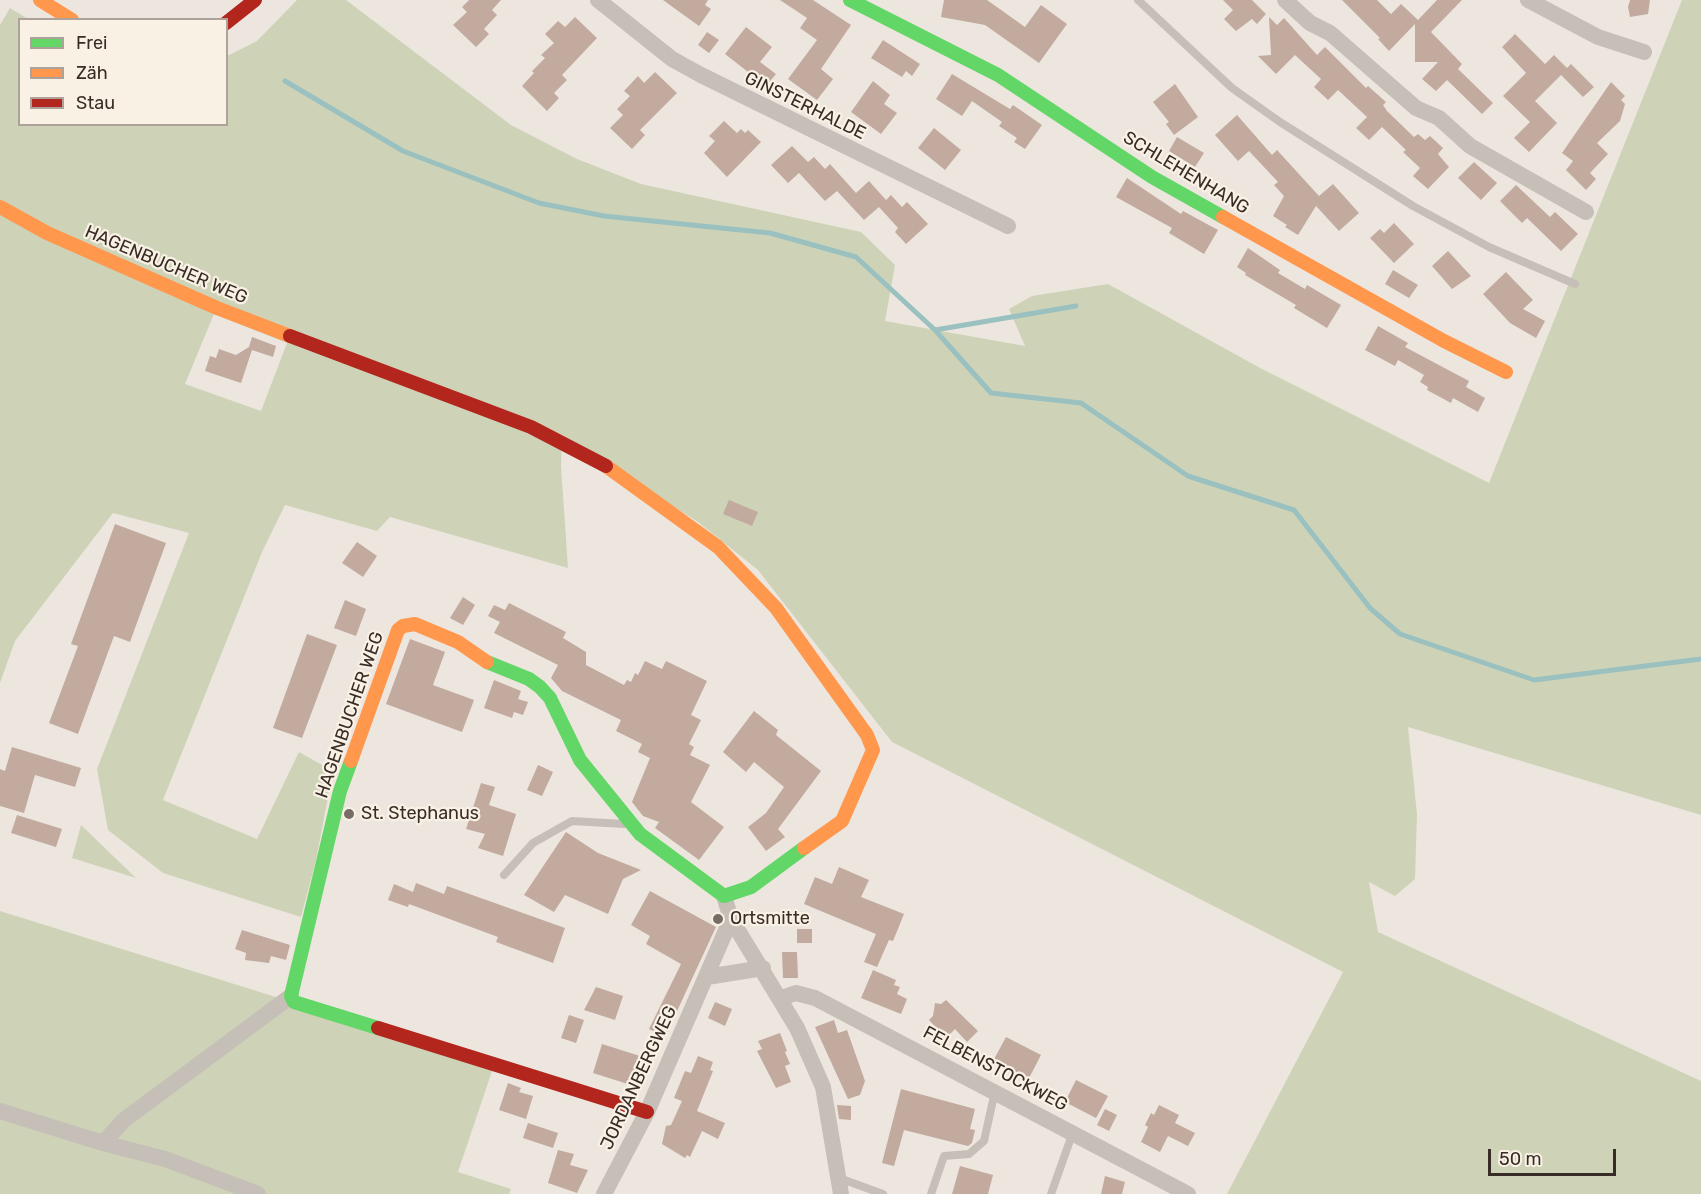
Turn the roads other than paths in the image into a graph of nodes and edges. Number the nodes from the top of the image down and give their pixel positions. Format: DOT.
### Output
graph roads {
  1 [pos="40,0"];
  2 [pos="255,0"];
  3 [pos="598,0"];
  4 [pos="850,0"];
  5 [pos="1138,0"];
  6 [pos="1285,0"];
  7 [pos="1528,0"];
  8 [pos="69,18"];
  9 [pos="228,21"];
  10 [pos="1644,52"];
  11 [pos="0,207"];
  12 [pos="1586,212"];
  13 [pos="1008,226"];
  14 [pos="1575,284"];
  15 [pos="1506,372"];
  16 [pos="632,825"];
  17 [pos="504,875"];
  18 [pos="724,896"];
  19 [pos="731,919"];
  20 [pos="763,968"];
  21 [pos="707,977"];
  22 [pos="291,996"];
  23 [pos="781,998"];
  24 [pos="995,1091"];
  25 [pos="0,1111"];
  26 [pos="646,1112"];
  27 [pos="1073,1131"];
  28 [pos="103,1143"];
  29 [pos="840,1186"];
  30 [pos="607,1193"];
  31 [pos="258,1194"];
  32 [pos="883,1194"];
  33 [pos="931,1194"];
  34 [pos="1051,1194"];
  35 [pos="1188,1194"];
  1 -- 8 [label="street"];
  2 -- 9 [label="street"];
  3 -- 13 [label="street, GINSTERHALDE"];
  4 -- 15 [label="street, SCHLEHENHANG"];
  5 -- 14 [label="lane"];
  6 -- 12 [label="street"];
  7 -- 10 [label="street"];
  11 -- 18 [label="street, HAGENBUCHER WEG"];
  16 -- 17 [label="lane"];
  16 -- 18 [label="street, HAGENBUCHER WEG"];
  16 -- 22 [label="street, HAGENBUCHER WEG"];
  18 -- 19 [label="street"];
  19 -- 20 [label="street"];
  19 -- 21 [label="street, JORDANBERGWEG"];
  20 -- 21 [label="street"];
  20 -- 23 [label="street"];
  21 -- 26 [label="street, JORDANBERGWEG"];
  22 -- 26 [label="street"];
  22 -- 28 [label="street"];
  23 -- 24 [label="street, FELBENSTOCKWEG"];
  23 -- 29 [label="street"];
  24 -- 27 [label="street, FELBENSTOCKWEG"];
  24 -- 33 [label="lane"];
  25 -- 28 [label="street"];
  26 -- 30 [label="street, JORDANBERGWEG"];
  27 -- 34 [label="lane"];
  27 -- 35 [label="street, FELBENSTOCKWEG"];
  28 -- 31 [label="street"];
  29 -- 32 [label="lane"];
}
